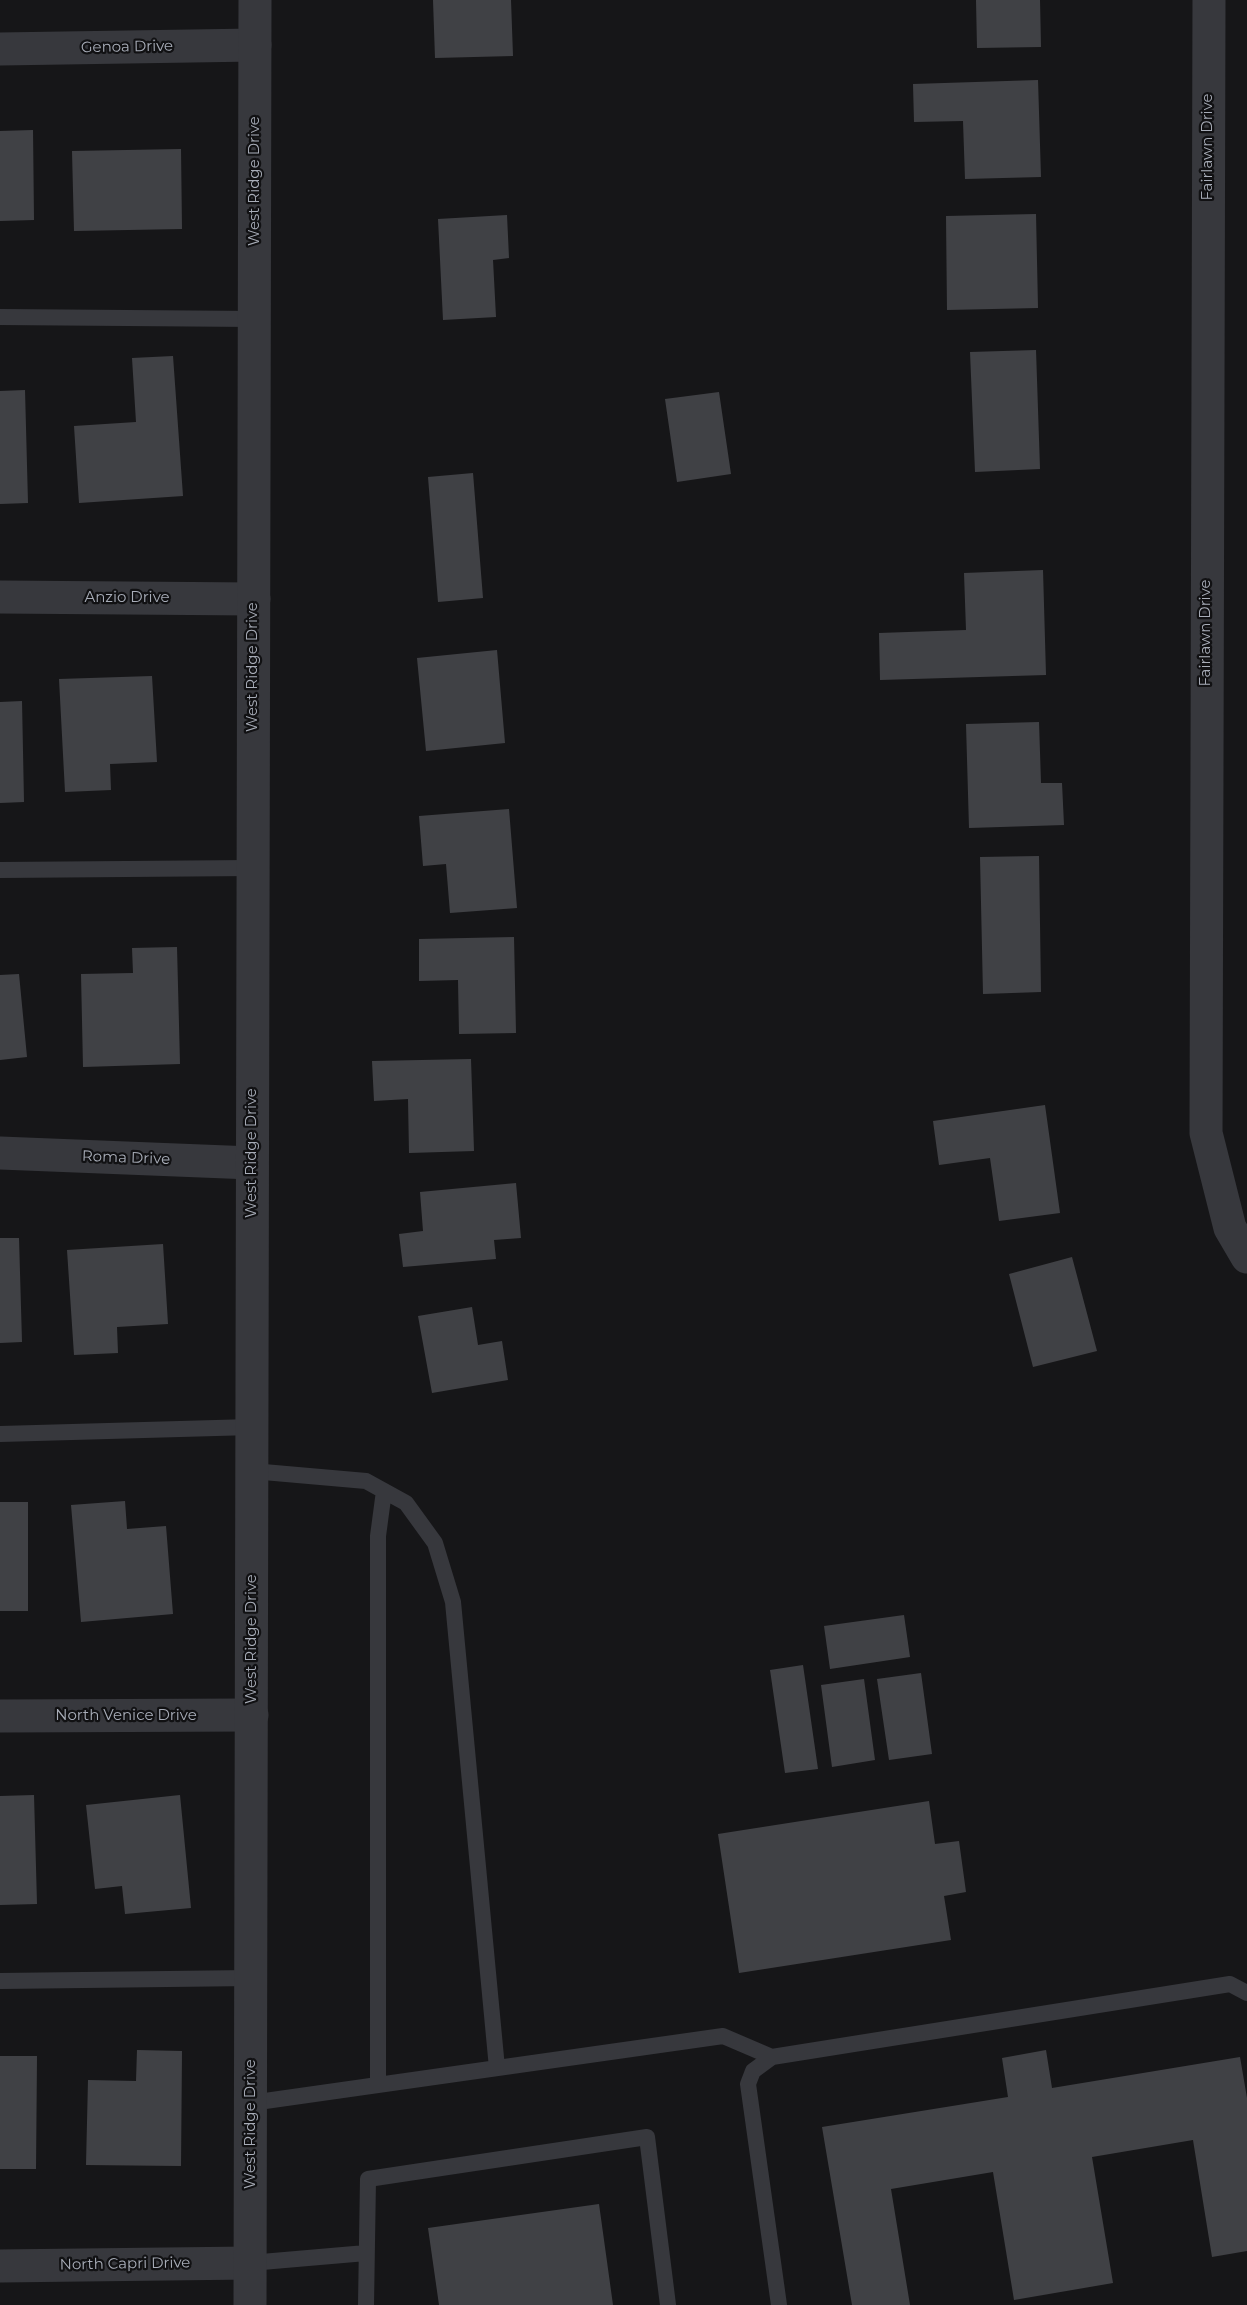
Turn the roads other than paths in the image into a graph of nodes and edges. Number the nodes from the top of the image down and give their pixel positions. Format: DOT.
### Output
graph roads {
  1 [pos="255,0"];
  2 [pos="1209,0"];
  3 [pos="255,45"];
  4 [pos="0,49"];
  5 [pos="0,317"];
  6 [pos="254,319"];
  7 [pos="0,597"];
  8 [pos="254,599"];
  9 [pos="252,868"];
  10 [pos="0,870"];
  11 [pos="0,1153"];
  12 [pos="252,1163"];
  13 [pos="1247,1257"];
  14 [pos="252,1427"];
  15 [pos="0,1434"];
  16 [pos="252,1471"];
  17 [pos="384,1491"];
  18 [pos="252,1715"];
  19 [pos="0,1716"];
  20 [pos="252,1978"];
  21 [pos="0,1981"];
  22 [pos="1247,1993"];
  23 [pos="772,2057"];
  24 [pos="497,2068"];
  25 [pos="378,2085"];
  26 [pos="251,2103"];
  27 [pos="366,2253"];
  28 [pos="250,2263"];
  29 [pos="0,2266"];
  30 [pos="250,2305"];
  31 [pos="366,2305"];
  32 [pos="668,2305"];
  33 [pos="779,2305"];
  1 -- 3 [label="street, West Ridge Drive"];
  2 -- 13 [label="street, Fairlawn Drive"];
  3 -- 4 [label="street, Genoa Drive"];
  3 -- 6 [label="street, West Ridge Drive"];
  5 -- 6 [label="lane"];
  6 -- 8 [label="street, West Ridge Drive"];
  7 -- 8 [label="street, Anzio Drive"];
  8 -- 9 [label="street, West Ridge Drive"];
  9 -- 10 [label="lane"];
  9 -- 12 [label="street, West Ridge Drive"];
  11 -- 12 [label="street, Roma Drive"];
  12 -- 14 [label="street, West Ridge Drive"];
  14 -- 15 [label="lane"];
  14 -- 16 [label="street, West Ridge Drive"];
  16 -- 17 [label="lane"];
  16 -- 18 [label="street, West Ridge Drive"];
  17 -- 24 [label="lane"];
  17 -- 25 [label="lane"];
  18 -- 19 [label="street, North Venice Drive"];
  18 -- 20 [label="street, West Ridge Drive"];
  20 -- 21 [label="lane"];
  20 -- 26 [label="street, West Ridge Drive"];
  22 -- 23 [label="lane"];
  23 -- 24 [label="lane"];
  23 -- 33 [label="lane"];
  24 -- 25 [label="lane"];
  25 -- 26 [label="lane"];
  26 -- 28 [label="street, West Ridge Drive"];
  27 -- 28 [label="lane"];
  27 -- 31 [label="lane"];
  27 -- 32 [label="lane"];
  28 -- 29 [label="street, North Capri Drive"];
  28 -- 30 [label="street, West Ridge Drive"];
}
